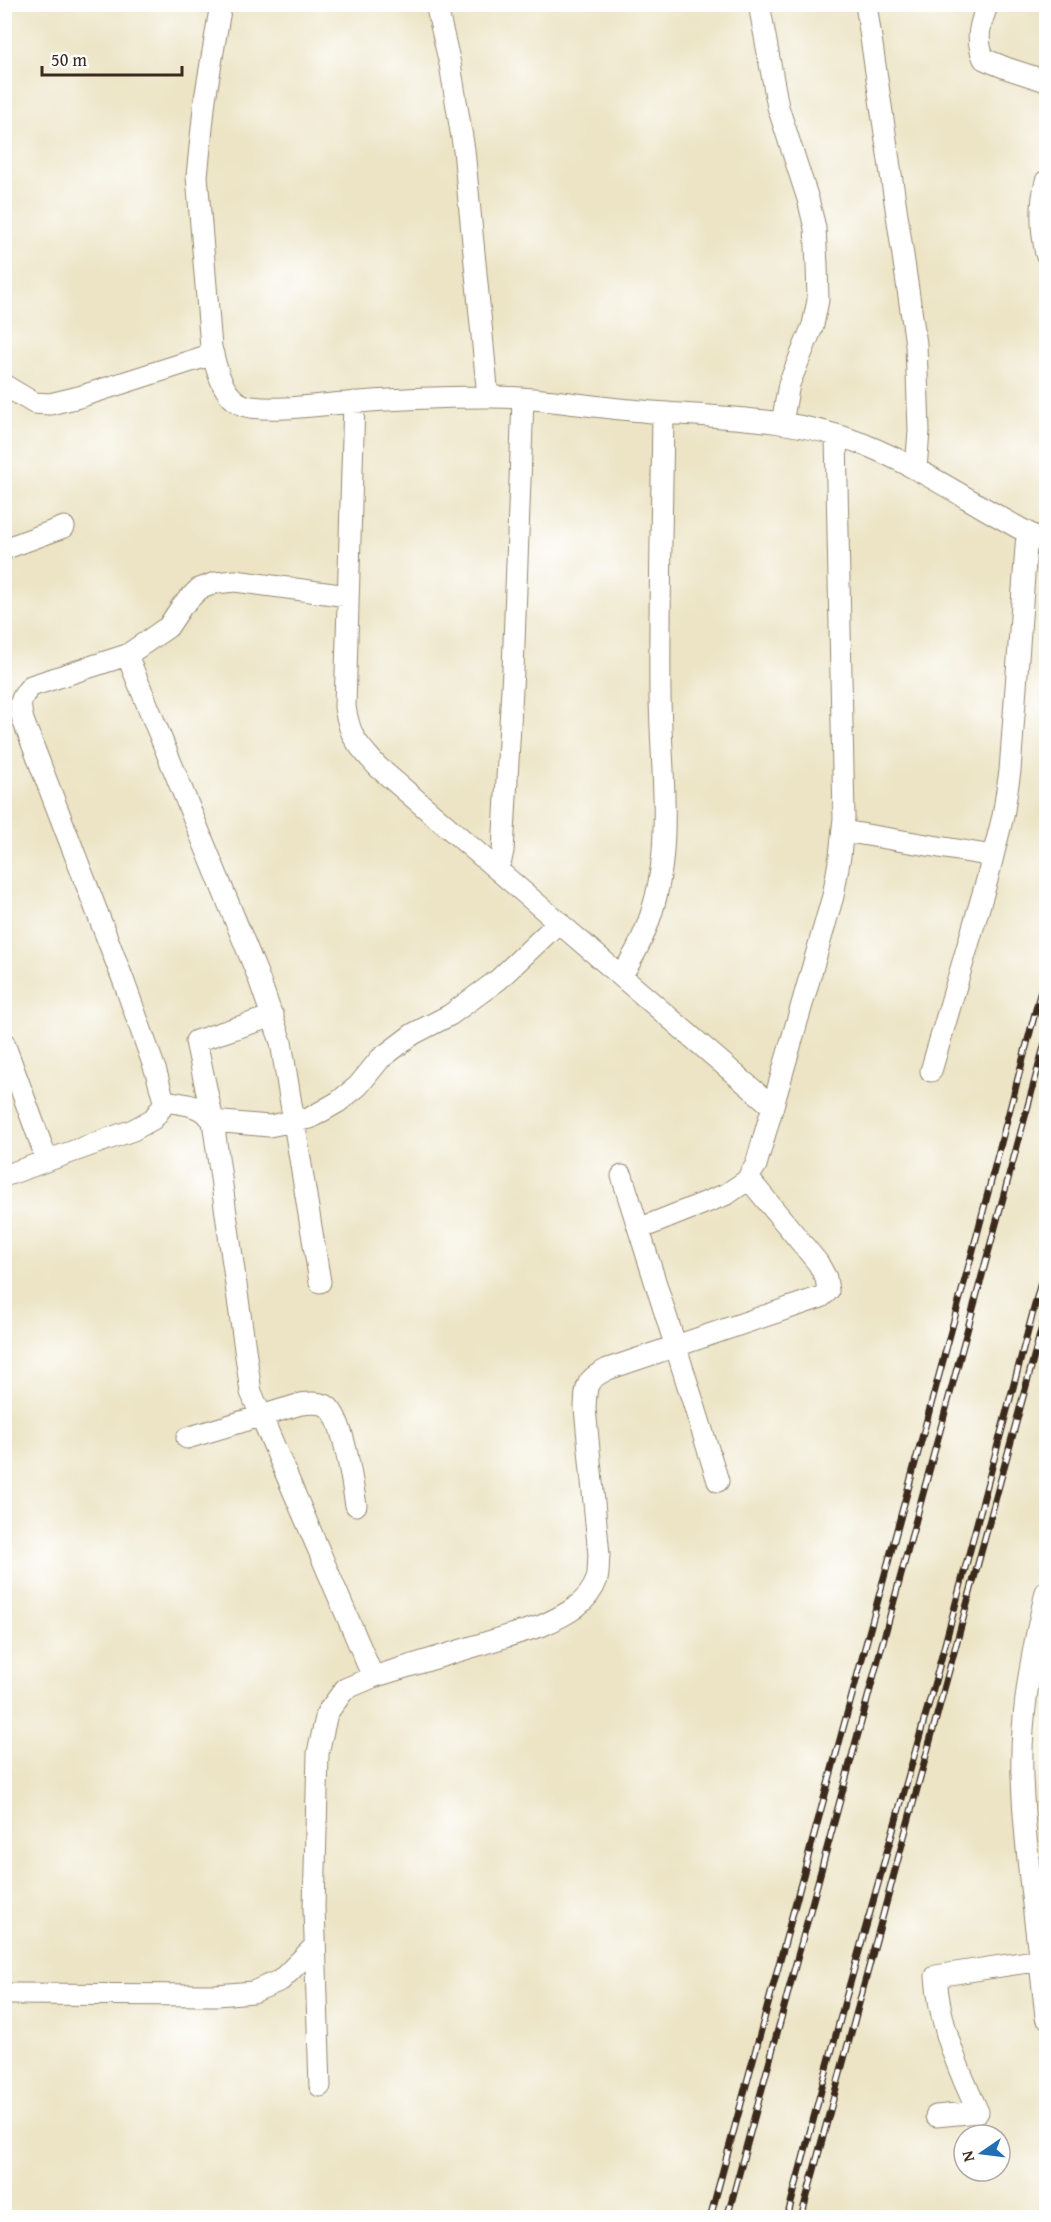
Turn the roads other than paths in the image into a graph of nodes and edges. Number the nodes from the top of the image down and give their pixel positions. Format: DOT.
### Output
graph roads {
  1 [pos="221,4"];
  2 [pos="436,4"];
  3 [pos="759,4"];
  4 [pos="866,4"];
  5 [pos="988,4"];
  6 [pos="1047,81"];
  7 [pos="1047,181"];
  8 [pos="1047,254"];
  9 [pos="213,354"];
  10 [pos="4,385"];
  11 [pos="488,397"];
  12 [pos="523,399"];
  13 [pos="354,402"];
  14 [pos="663,413"];
  15 [pos="782,423"];
  16 [pos="836,436"];
  17 [pos="916,469"];
  18 [pos="64,527"];
  19 [pos="1027,533"];
  20 [pos="1047,542"];
  21 [pos="4,549"];
  22 [pos="348,596"];
  23 [pos="127,655"];
  24 [pos="14,695"];
  25 [pos="843,831"];
  26 [pos="993,856"];
  27 [pos="496,868"];
  28 [pos="559,922"];
  29 [pos="621,976"];
  30 [pos="273,1016"];
  31 [pos="4,1043"];
  32 [pos="930,1071"];
  33 [pos="164,1101"];
  34 [pos="772,1106"];
  35 [pos="294,1120"];
  36 [pos="213,1121"];
  37 [pos="47,1161"];
  38 [pos="4,1176"];
  39 [pos="622,1176"];
  40 [pos="748,1178"];
  41 [pos="639,1229"];
  42 [pos="320,1282"];
  43 [pos="675,1346"];
  44 [pos="261,1417"];
  45 [pos="187,1438"];
  46 [pos="718,1481"];
  47 [pos="356,1505"];
  48 [pos="1047,1592"];
  49 [pos="1041,1638"];
  50 [pos="373,1677"];
  51 [pos="315,1946"];
  52 [pos="1040,1960"];
  53 [pos="4,1994"];
  54 [pos="1047,2017"];
  55 [pos="320,2086"];
  56 [pos="936,2116"];
  1 -- 9 [label="street"];
  2 -- 11 [label="street"];
  3 -- 15 [label="street"];
  4 -- 17 [label="street"];
  5 -- 6 [label="street"];
  7 -- 8 [label="street"];
  9 -- 10 [label="street"];
  9 -- 13 [label="street"];
  11 -- 12 [label="street"];
  11 -- 13 [label="street"];
  12 -- 14 [label="street"];
  12 -- 27 [label="street"];
  13 -- 22 [label="street"];
  14 -- 15 [label="street"];
  14 -- 29 [label="street"];
  15 -- 16 [label="street"];
  16 -- 17 [label="street"];
  16 -- 25 [label="street"];
  17 -- 19 [label="street"];
  18 -- 21 [label="street"];
  19 -- 20 [label="street"];
  19 -- 26 [label="street"];
  22 -- 23 [label="street"];
  22 -- 27 [label="street"];
  23 -- 24 [label="street"];
  23 -- 30 [label="street"];
  24 -- 33 [label="street"];
  25 -- 26 [label="street"];
  25 -- 34 [label="street"];
  26 -- 32 [label="street"];
  27 -- 28 [label="street"];
  28 -- 29 [label="street"];
  28 -- 35 [label="street"];
  29 -- 34 [label="street"];
  30 -- 35 [label="street"];
  30 -- 36 [label="street"];
  31 -- 37 [label="street"];
  33 -- 36 [label="street"];
  33 -- 37 [label="street"];
  34 -- 40 [label="street"];
  35 -- 36 [label="street"];
  35 -- 42 [label="street"];
  36 -- 44 [label="street"];
  37 -- 38 [label="street"];
  39 -- 41 [label="street"];
  40 -- 41 [label="street"];
  40 -- 43 [label="street"];
  41 -- 43 [label="street"];
  43 -- 46 [label="street"];
  43 -- 50 [label="street"];
  44 -- 45 [label="street"];
  44 -- 47 [label="street"];
  44 -- 50 [label="street"];
  48 -- 49 [label="street"];
  49 -- 52 [label="street"];
  50 -- 51 [label="street"];
  51 -- 53 [label="street"];
  51 -- 55 [label="street"];
  52 -- 54 [label="street"];
  52 -- 56 [label="street"];
}
